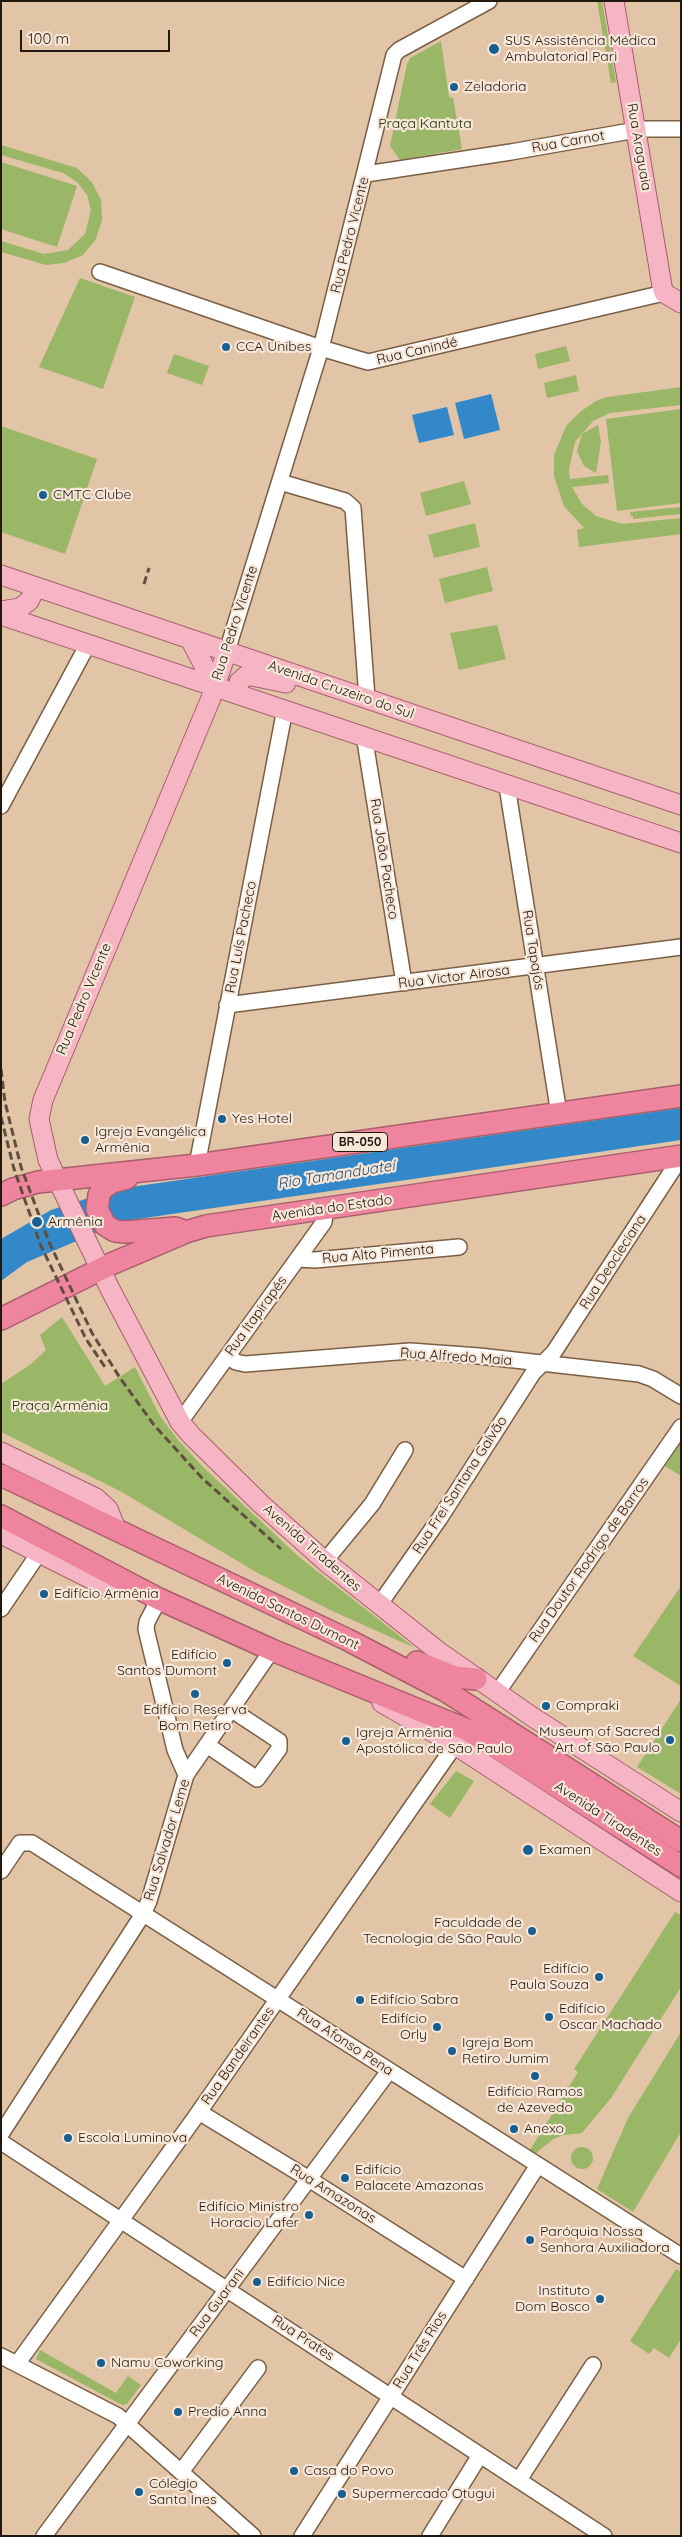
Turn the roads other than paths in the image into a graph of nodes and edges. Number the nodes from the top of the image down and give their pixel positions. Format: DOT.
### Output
graph roads {
  1 [pos="489,1"];
  2 [pos="614,1"];
  3 [pos="681,129"];
  4 [pos="636,130"];
  5 [pos="366,174"];
  6 [pos="100,272"];
  7 [pos="664,293"];
  8 [pos="681,303"];
  9 [pos="321,348"];
  10 [pos="280,482"];
  11 [pos="1,575"];
  12 [pos="36,587"];
  13 [pos="1,610"];
  14 [pos="1,615"];
  15 [pos="190,639"];
  16 [pos="88,644"];
  17 [pos="227,651"];
  18 [pos="321,683"];
  19 [pos="215,687"];
  20 [pos="237,694"];
  21 [pos="367,698"];
  22 [pos="285,709"];
  23 [pos="364,735"];
  24 [pos="507,786"];
  25 [pos="681,805"];
  26 [pos="1,806"];
  27 [pos="681,843"];
  28 [pos="681,946"];
  29 [pos="535,966"];
  30 [pos="404,983"];
  31 [pos="228,1005"];
  32 [pos="681,1096"];
  33 [pos="559,1114"];
  34 [pos="681,1157"];
  35 [pos="197,1164"];
  36 [pos="141,1171"];
  37 [pos="62,1189"];
  38 [pos="1,1195"];
  39 [pos="326,1208"];
  40 [pos="186,1232"];
  41 [pos="458,1247"];
  42 [pos="298,1259"];
  43 [pos="101,1271"];
  44 [pos="1,1319"];
  45 [pos="228,1356"];
  46 [pos="542,1364"];
  47 [pos="681,1396"];
  48 [pos="180,1422"];
  49 [pos="681,1427"];
  50 [pos="406,1450"];
  51 [pos="1,1452"];
  52 [pos="1,1475"];
  53 [pos="1,1516"];
  54 [pos="117,1531"];
  55 [pos="1,1534"];
  56 [pos="39,1553"];
  57 [pos="325,1561"];
  58 [pos="134,1587"];
  59 [pos="159,1599"];
  60 [pos="379,1606"];
  61 [pos="1,1609"];
  62 [pos="272,1650"];
  63 [pos="461,1679"];
  64 [pos="497,1693"];
  65 [pos="232,1710"];
  66 [pos="456,1735"];
  67 [pos="207,1745"];
  68 [pos="186,1776"];
  69 [pos="681,1812"];
  70 [pos="681,1841"];
  71 [pos="681,1866"];
  72 [pos="1,1871"];
  73 [pos="681,1892"];
  74 [pos="143,1914"];
  75 [pos="278,1999"];
  76 [pos="389,2071"];
  77 [pos="198,2112"];
  78 [pos="1,2134"];
  79 [pos="1,2142"];
  80 [pos="538,2165"];
  81 [pos="309,2179"];
  82 [pos="122,2220"];
  83 [pos="681,2256"];
  84 [pos="466,2279"];
  85 [pos="227,2289"];
  86 [pos="1,2356"];
  87 [pos="17,2364"];
  88 [pos="593,2364"];
  89 [pos="258,2368"];
  90 [pos="391,2396"];
  91 [pos="127,2424"];
  92 [pos="480,2455"];
  93 [pos="181,2472"];
  94 [pos="519,2480"];
  95 [pos="44,2536"];
  96 [pos="253,2536"];
  97 [pos="302,2536"];
  98 [pos="430,2536"];
  99 [pos="604,2536"];
  1 -- 5 [label="street, Rua Pedro Vicente"];
  2 -- 4 [label="main road, Rua Araguaia"];
  3 -- 4 [label="street, Rua Carnot"];
  4 -- 5 [label="street, Rua Carnot"];
  4 -- 7 [label="main road, Rua Araguaia"];
  5 -- 9 [label="street, Rua Pedro Vicente"];
  6 -- 9 [label="street, Rua Canindé"];
  7 -- 8 [label="main road"];
  7 -- 9 [label="street, Rua Canindé"];
  9 -- 10 [label="street, Rua Pedro Vicente"];
  10 -- 17 [label="street, Rua Pedro Vicente"];
  10 -- 21 [label="street"];
  11 -- 12 [label="main road, Avenida Cruzeiro do Sul"];
  12 -- 13 [label="main road"];
  12 -- 15 [label="main road, Avenida Cruzeiro do Sul"];
  14 -- 16 [label="main road"];
  15 -- 17 [label="main road, Avenida Cruzeiro do Sul"];
  15 -- 19 [label="main road"];
  16 -- 19 [label="main road"];
  16 -- 26 [label="street"];
  17 -- 18 [label="main road, Avenida Cruzeiro do Sul"];
  17 -- 19 [label="main road, Rua Pedro Vicente"];
  18 -- 20 [label="main road"];
  18 -- 21 [label="main road, Avenida Cruzeiro do Sul"];
  19 -- 20 [label="main road"];
  19 -- 37 [label="main road, Rua Pedro Vicente"];
  20 -- 22 [label="main road"];
  21 -- 25 [label="main road, Avenida Cruzeiro do Sul"];
  22 -- 23 [label="main road"];
  22 -- 31 [label="street, Rua Luís Pacheco"];
  23 -- 24 [label="main road"];
  23 -- 30 [label="street, Rua João Pacheco"];
  24 -- 27 [label="main road"];
  24 -- 29 [label="street, Rua Tapajós"];
  28 -- 29 [label="street, Rua Victor Airosa"];
  29 -- 30 [label="street, Rua Victor Airosa"];
  29 -- 33 [label="street, Rua Tapajós"];
  30 -- 31 [label="street, Rua Victor Airosa"];
  31 -- 35 [label="street, Rua Luís Pacheco"];
  32 -- 33 [label="highway, BR-050"];
  33 -- 35 [label="highway, BR-050"];
  34 -- 39 [label="highway, Avenida do Estado"];
  34 -- 46 [label="street, Rua Deocleciana"];
  35 -- 36 [label="highway, BR-050"];
  36 -- 37 [label="highway, BR-050"];
  36 -- 40 [label="highway"];
  37 -- 38 [label="highway, BR-050"];
  37 -- 43 [label="main road, Avenida Tiradentes"];
  39 -- 40 [label="highway, Avenida do Estado"];
  39 -- 42 [label="street, Rua Itapirapés"];
  40 -- 43 [label="highway, Avenida do Estado"];
  41 -- 42 [label="street, Rua Alto Pimenta"];
  42 -- 45 [label="street, Rua Itapirapés"];
  43 -- 44 [label="highway, Avenida do Estado"];
  43 -- 48 [label="main road, Avenida Tiradentes"];
  45 -- 46 [label="street, Rua Alfredo Maia"];
  45 -- 48 [label="street, Rua Itapirapés"];
  46 -- 47 [label="street, Rua Alfredo Maia"];
  46 -- 60 [label="street, Rua Frei Santana Galvão"];
  48 -- 57 [label="main road, Avenida Tiradentes"];
  49 -- 64 [label="street, Rua Doutor Rodrigo de Barros"];
  50 -- 57 [label="street"];
  51 -- 54 [label="main road"];
  52 -- 54 [label="highway, Avenida Santos Dumont"];
  53 -- 58 [label="highway"];
  54 -- 63 [label="highway, Avenida Santos Dumont"];
  55 -- 56 [label="main road"];
  56 -- 58 [label="main road"];
  56 -- 61 [label="street"];
  57 -- 60 [label="main road, Avenida Tiradentes"];
  58 -- 59 [label="highway"];
  59 -- 62 [label="highway"];
  59 -- 68 [label="street"];
  60 -- 63 [label="main road, Avenida Tiradentes"];
  62 -- 65 [label="street, Rua Salvador Leme"];
  62 -- 66 [label="highway"];
  63 -- 64 [label="main road, Avenida Tiradentes"];
  63 -- 66 [label="highway"];
  63 -- 70 [label="highway, Avenida Tiradentes"];
  64 -- 69 [label="main road, Avenida Tiradentes"];
  65 -- 67 [label="street, Rua Salvador Leme"];
  65 -- 67 [label="street"];
  66 -- 71 [label="highway, Avenida Tiradentes"];
  66 -- 73 [label="main road, Avenida Tiradentes"];
  66 -- 75 [label="street, Rua Bandeirantes"];
  67 -- 68 [label="street, Rua Salvador Leme"];
  68 -- 74 [label="street, Rua Salvador Leme"];
  72 -- 74 [label="street, Rua Afonso Pena"];
  74 -- 75 [label="street, Rua Afonso Pena"];
  74 -- 78 [label="street, Rua Salvador Leme"];
  75 -- 76 [label="street, Rua Afonso Pena"];
  75 -- 77 [label="street, Rua Bandeirantes"];
  76 -- 80 [label="street, Rua Afonso Pena"];
  76 -- 81 [label="street, Rua Guarani"];
  77 -- 81 [label="street, Rua Amazonas"];
  77 -- 82 [label="street, Rua Bandeirantes"];
  79 -- 82 [label="street, Rua Prates"];
  80 -- 83 [label="street, Rua Afonso Pena"];
  80 -- 84 [label="street, Rua Três Rios"];
  81 -- 84 [label="street, Rua Amazonas"];
  81 -- 85 [label="street, Rua Guarani"];
  82 -- 85 [label="street, Rua Prates"];
  82 -- 87 [label="street, Rua Bandeirantes"];
  84 -- 90 [label="street, Rua Três Rios"];
  85 -- 90 [label="street, Rua Prates"];
  85 -- 91 [label="street, Rua Guarani"];
  86 -- 87 [label="street"];
  87 -- 91 [label="street"];
  88 -- 94 [label="street"];
  89 -- 93 [label="street"];
  90 -- 92 [label="street, Rua Prates"];
  90 -- 97 [label="street, Rua Três Rios"];
  91 -- 93 [label="street"];
  91 -- 95 [label="street, Rua Guarani"];
  92 -- 94 [label="street, Rua Prates"];
  92 -- 98 [label="street"];
  93 -- 96 [label="street"];
  94 -- 99 [label="street, Rua Prates"];
}
